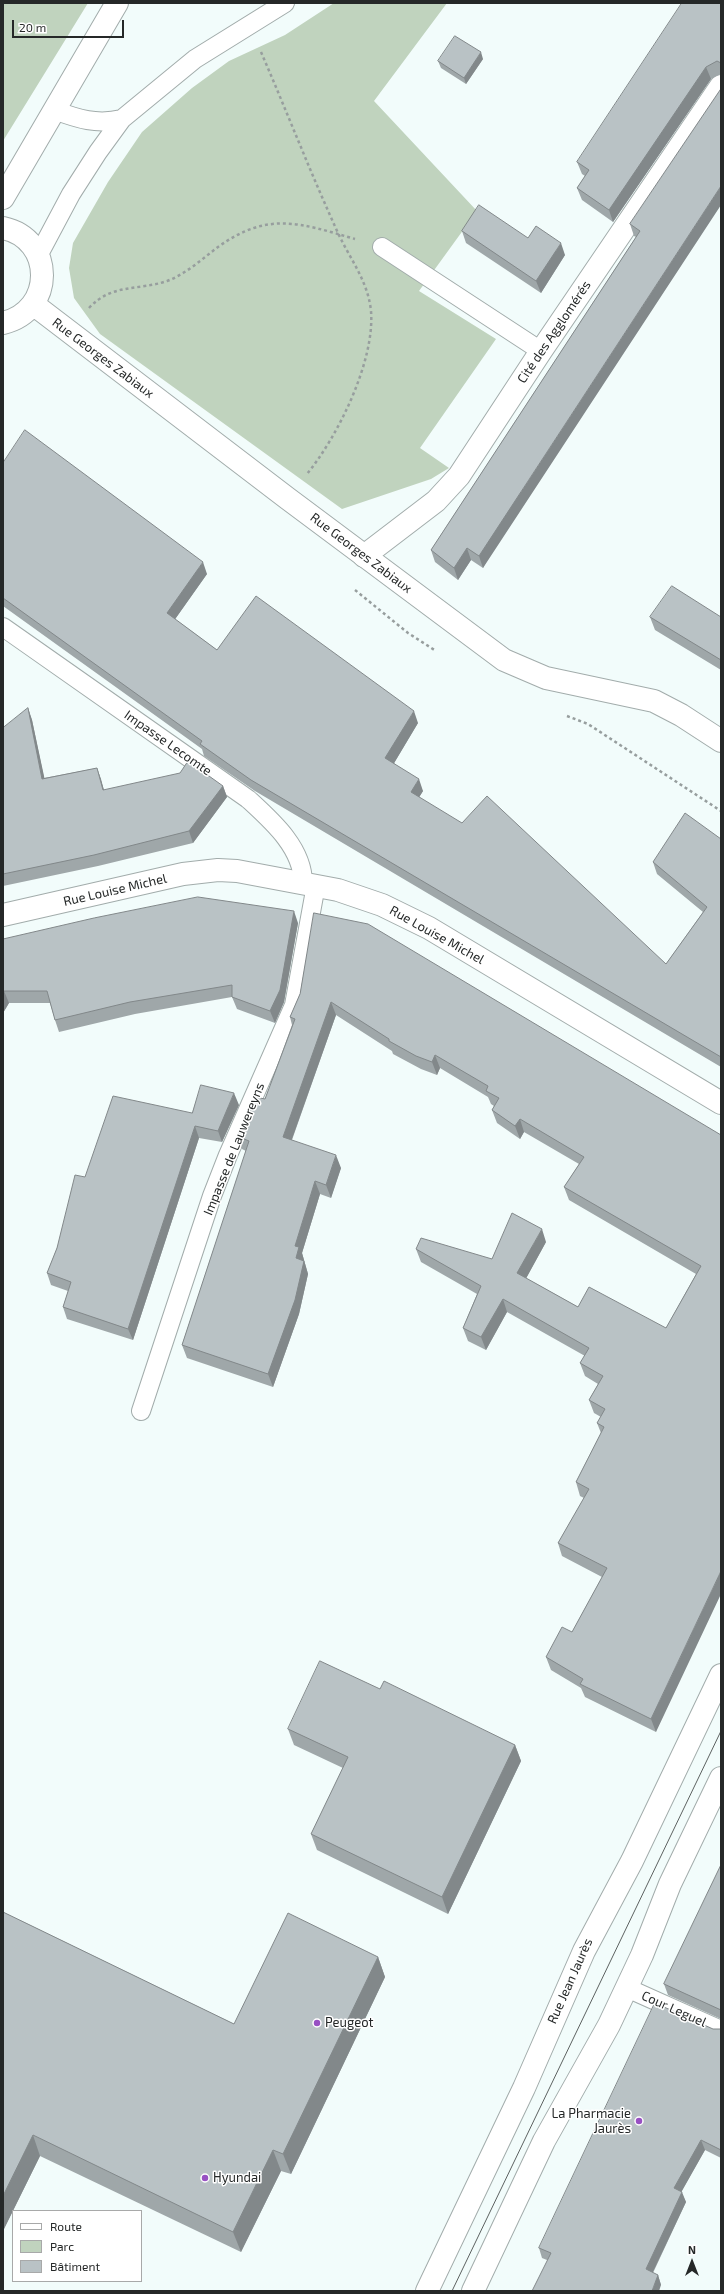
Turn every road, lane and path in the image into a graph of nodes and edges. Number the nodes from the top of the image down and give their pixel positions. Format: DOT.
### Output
graph roads {
  1 [pos="117,3"];
  2 [pos="285,3"];
  3 [pos="249,23"];
  4 [pos="721,86"];
  5 [pos="54,110"];
  6 [pos="122,119"];
  7 [pos="3,198"];
  8 [pos="3,228"];
  9 [pos="339,234"];
  10 [pos="382,246"];
  11 [pos="38,256"];
  12 [pos="33,304"];
  13 [pos="3,323"];
  14 [pos="68,331"];
  15 [pos="541,351"];
  16 [pos="287,498"];
  17 [pos="364,556"];
  18 [pos="353,589"];
  19 [pos="3,627"];
  20 [pos="441,654"];
  21 [pos="560,714"];
  22 [pos="721,741"];
  23 [pos="721,811"];
  24 [pos="310,884"];
  25 [pos="3,915"];
  26 [pos="721,1103"];
  27 [pos="141,1411"];
  28 [pos="721,1675"];
  29 [pos="719,1788"];
  30 [pos="627,1988"];
  31 [pos="721,2030"];
  32 [pos="427,2291"];
  33 [pos="473,2291"];
  1 -- 5 [label="street"];
  2 -- 3 [label="lane"];
  3 -- 6 [label="lane"];
  3 -- 9 [label="path"];
  4 -- 15 [label="street, Cité des Agglomérés"];
  5 -- 6 [label="lane"];
  5 -- 7 [label="street"];
  6 -- 11 [label="lane"];
  8 -- 11 [label="street"];
  9 -- 10 [label="path"];
  9 -- 14 [label="path"];
  9 -- 16 [label="path"];
  10 -- 15 [label="lane"];
  11 -- 12 [label="street"];
  12 -- 13 [label="street"];
  12 -- 14 [label="street, Rue Georges Zabiaux"];
  14 -- 16 [label="street, Rue Georges Zabiaux"];
  15 -- 17 [label="street, Cité des Agglomérés"];
  16 -- 17 [label="street, Rue Georges Zabiaux"];
  17 -- 22 [label="street, Rue Georges Zabiaux"];
  18 -- 20 [label="path"];
  19 -- 24 [label="lane, Impasse Lecomte"];
  21 -- 23 [label="path"];
  24 -- 25 [label="street, Rue Louise Michel"];
  24 -- 26 [label="street, Rue Louise Michel"];
  24 -- 27 [label="lane, Impasse de Lauwereyns"];
  28 -- 32 [label="street, Rue Jean Jaurès"];
  29 -- 30 [label="street"];
  30 -- 31 [label="lane, Cour Leguel"];
  30 -- 33 [label="street"];
}
